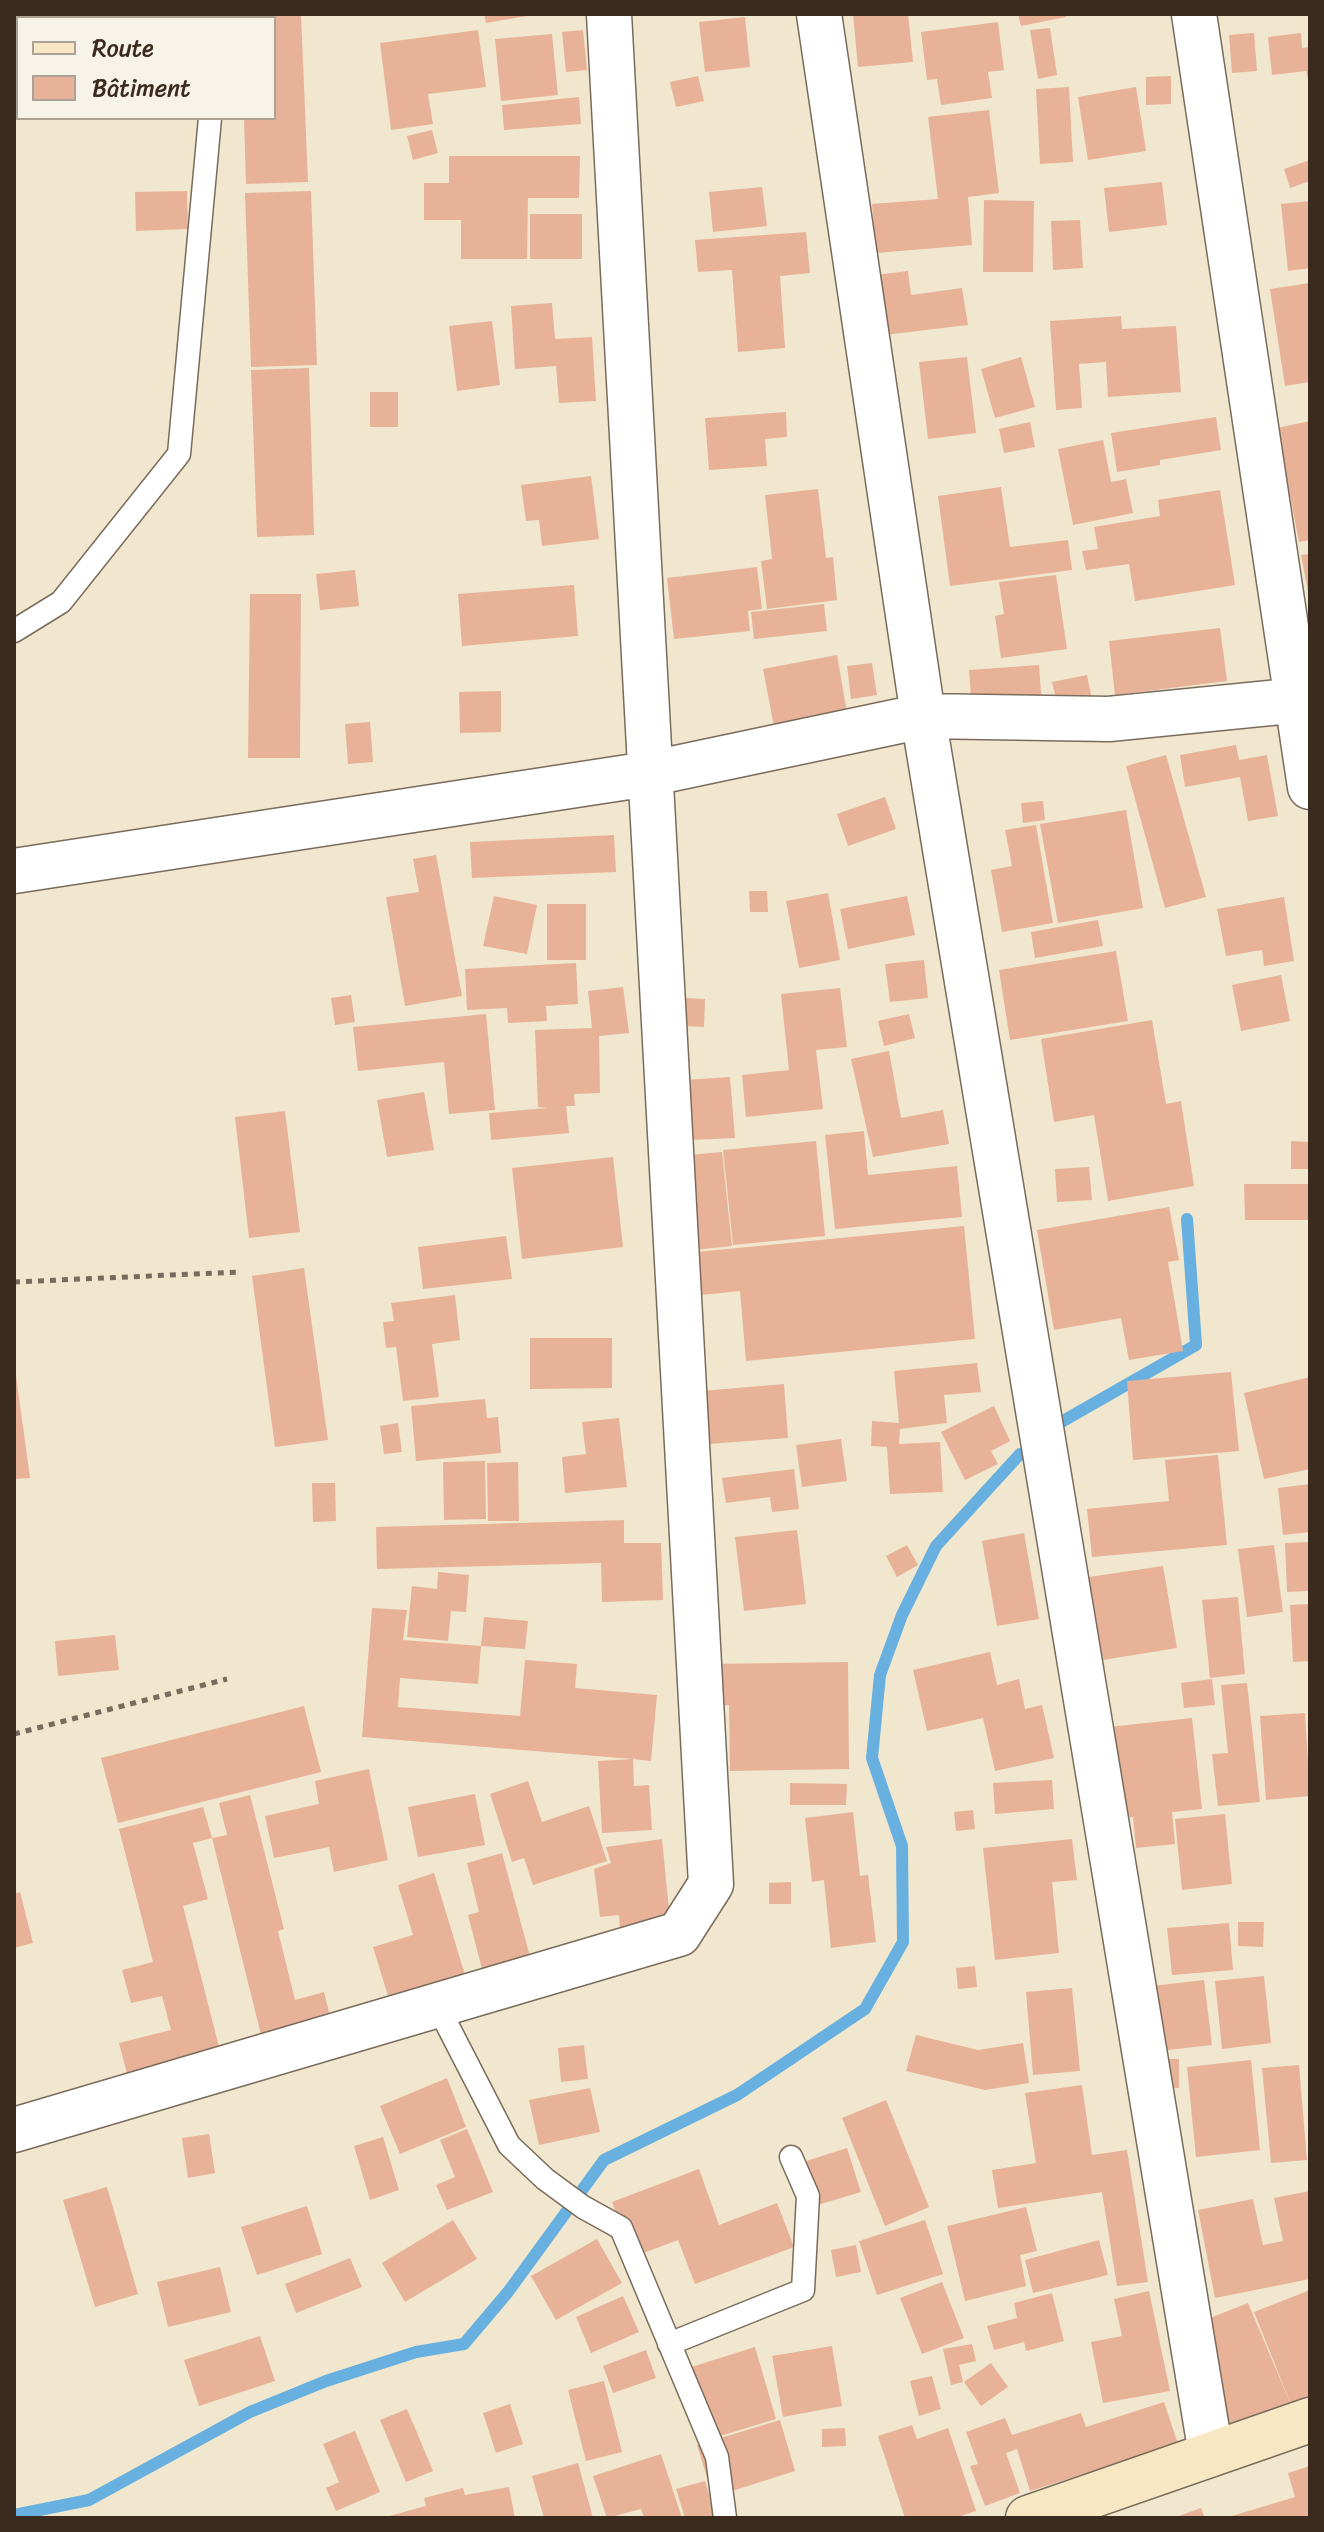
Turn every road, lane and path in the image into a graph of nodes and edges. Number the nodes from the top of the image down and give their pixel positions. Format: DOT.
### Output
graph roads {
  1 [pos="609,14"];
  2 [pos="819,14"];
  3 [pos="1194,14"];
  4 [pos="210,120"];
  5 [pos="14,631"];
  6 [pos="1304,700"];
  7 [pos="923,716"];
  8 [pos="648,774"];
  9 [pos="1310,787"];
  10 [pos="14,871"];
  11 [pos="239,1272"];
  12 [pos="14,1282"];
  13 [pos="227,1679"];
  14 [pos="14,1734"];
  15 [pos="437,2005"];
  16 [pos="14,2130"];
  17 [pos="791,2157"];
  18 [pos="669,2344"];
  19 [pos="1310,2420"];
  20 [pos="1211,2454"];
  21 [pos="725,2518"];
  22 [pos="1028,2518"];
  1 -- 8 [label="street"];
  2 -- 7 [label="street"];
  3 -- 6 [label="street"];
  4 -- 5 [label="lane"];
  6 -- 7 [label="street"];
  6 -- 9 [label="street"];
  7 -- 8 [label="street"];
  7 -- 20 [label="street"];
  8 -- 10 [label="street"];
  8 -- 15 [label="street"];
  11 -- 12 [label="path"];
  13 -- 14 [label="path"];
  15 -- 16 [label="street"];
  15 -- 18 [label="lane"];
  17 -- 18 [label="lane"];
  18 -- 21 [label="lane"];
  19 -- 20 [label="street"];
  20 -- 22 [label="street"];
}
